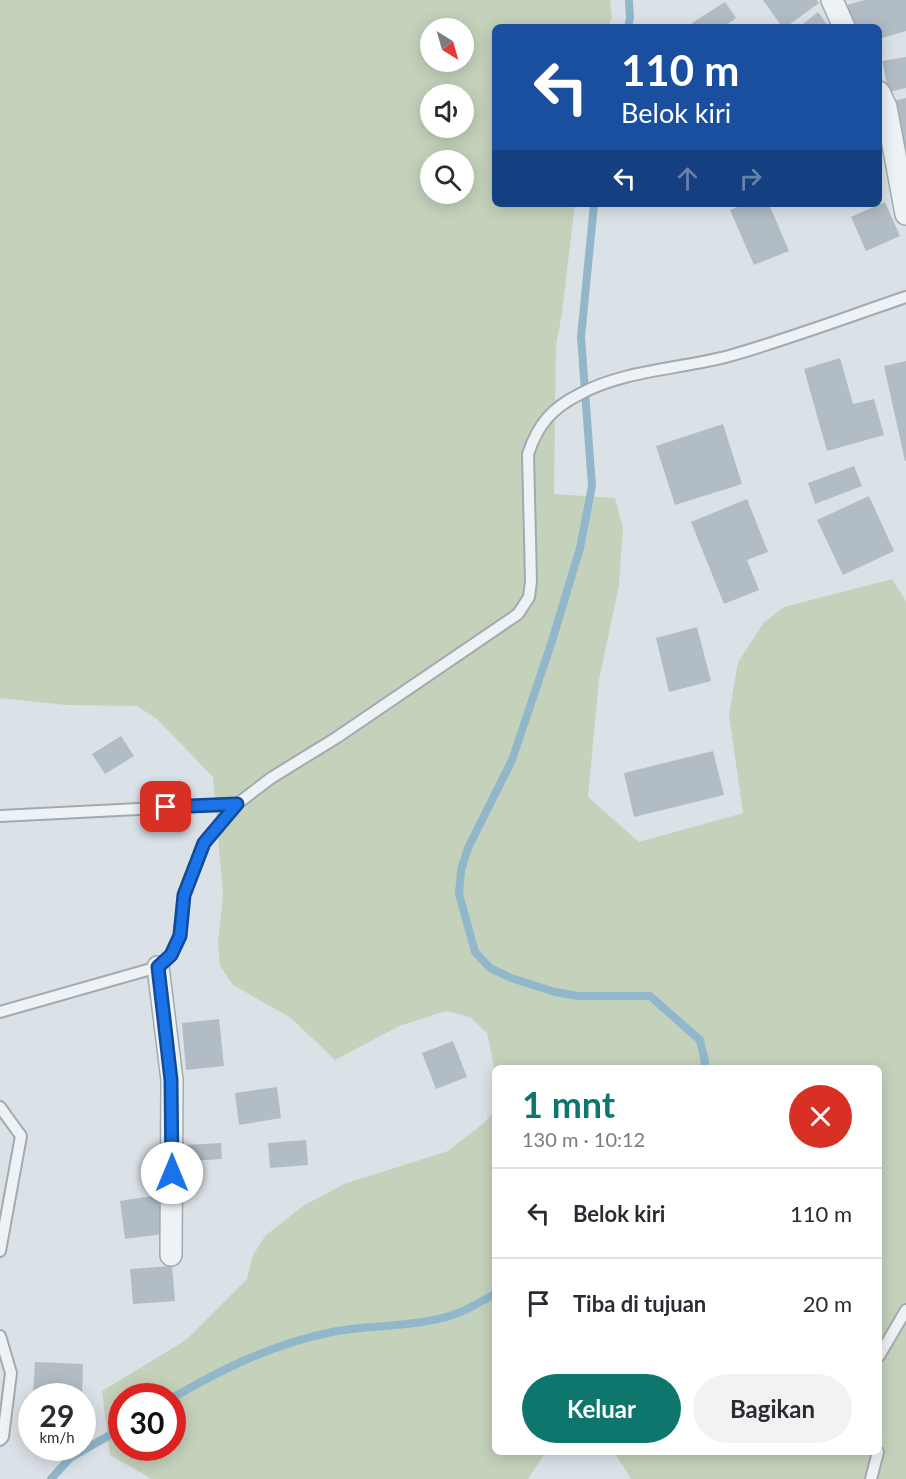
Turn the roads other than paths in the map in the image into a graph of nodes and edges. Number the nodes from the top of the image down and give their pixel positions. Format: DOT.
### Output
graph roads {
  1 [pos="832,0"];
  2 [pos="843,24"];
  3 [pos="882,98"];
  4 [pos="906,214"];
  5 [pos="906,297"];
  6 [pos="237,804"];
  7 [pos="0,816"];
  8 [pos="158,967"];
  9 [pos="0,1012"];
  10 [pos="0,1107"];
  11 [pos="0,1251"];
  12 [pos="171,1255"];
  13 [pos="906,1310"];
  14 [pos="0,1336"];
  15 [pos="882,1351"];
  16 [pos="0,1440"];
  17 [pos="877,1455"];
  18 [pos="871,1479"];
  1 -- 2 [label="street"];
  3 -- 4 [label="street"];
  5 -- 6 [label="lane"];
  6 -- 7 [label="lane"];
  6 -- 8 [label="lane"];
  8 -- 9 [label="lane"];
  8 -- 12 [label="street"];
  10 -- 11 [label="lane"];
  13 -- 15 [label="lane"];
  14 -- 16 [label="lane"];
  17 -- 18 [label="lane"];
}
